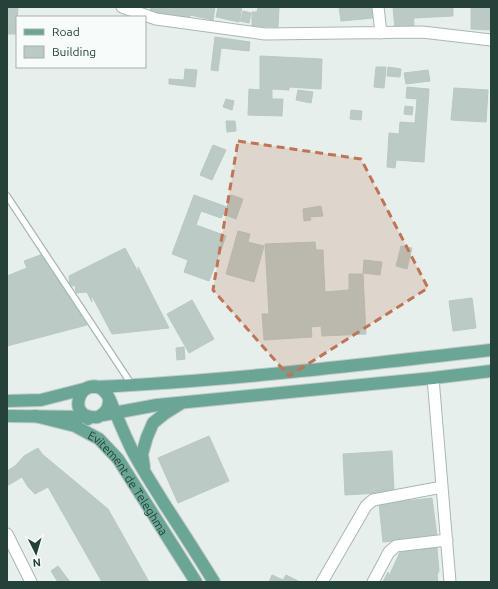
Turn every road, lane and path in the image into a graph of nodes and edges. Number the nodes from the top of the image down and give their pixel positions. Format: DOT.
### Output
graph roads {
  1 [pos="122,7"];
  2 [pos="378,7"];
  3 [pos="381,33"];
  4 [pos="491,40"];
  5 [pos="7,196"];
  6 [pos="491,350"];
  7 [pos="491,371"];
  8 [pos="433,378"];
  9 [pos="132,385"];
  10 [pos="91,387"];
  11 [pos="7,401"];
  12 [pos="182,402"];
  13 [pos="109,413"];
  14 [pos="7,416"];
  15 [pos="35,416"];
  16 [pos="87,417"];
  17 [pos="99,439"];
  18 [pos="145,472"];
  19 [pos="442,487"];
  20 [pos="7,534"];
  21 [pos="447,540"];
  22 [pos="31,582"];
  23 [pos="196,582"];
  24 [pos="214,582"];
  25 [pos="322,582"];
  26 [pos="372,582"];
  27 [pos="450,582"];
  1 -- 3 [label="street"];
  2 -- 3 [label="street"];
  3 -- 4 [label="street"];
  5 -- 9 [label="lane"];
  6 -- 9 [label="main road"];
  7 -- 8 [label="main road"];
  8 -- 12 [label="main road"];
  8 -- 19 [label="street"];
  9 -- 10 [label="main road"];
  10 -- 11 [label="main road"];
  10 -- 13 [label="main road"];
  10 -- 16 [label="main road"];
  12 -- 13 [label="main road"];
  12 -- 18 [label="main road"];
  13 -- 16 [label="main road"];
  13 -- 18 [label="main road, Evitement de Teleghma"];
  14 -- 15 [label="main road"];
  15 -- 16 [label="main road"];
  15 -- 17 [label="main road, Evitement de Teleghma"];
  16 -- 17 [label="main road"];
  17 -- 23 [label="main road, Evitement de Teleghma"];
  18 -- 24 [label="main road, Evitement de Teleghma"];
  19 -- 21 [label="street"];
  19 -- 25 [label="street"];
  20 -- 22 [label="street"];
  21 -- 26 [label="street"];
  21 -- 27 [label="street"];
}
